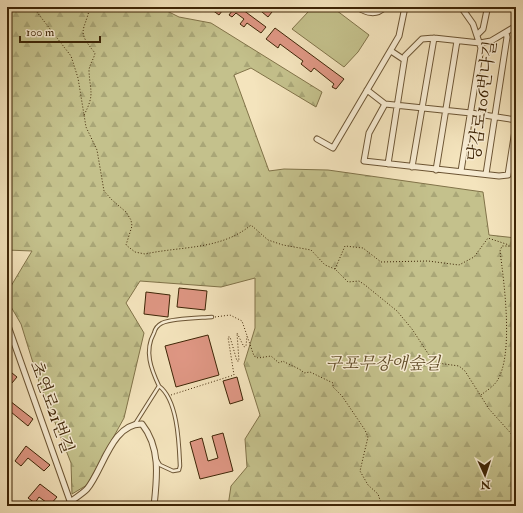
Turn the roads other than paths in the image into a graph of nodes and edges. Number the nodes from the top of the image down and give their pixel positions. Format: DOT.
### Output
graph roads {
  1 [pos="358,7"];
  2 [pos="385,7"];
  3 [pos="405,7"];
  4 [pos="461,7"];
  5 [pos="488,10"];
  6 [pos="516,26"];
  7 [pos="506,33"];
  8 [pos="477,35"];
  9 [pos="434,38"];
  10 [pos="457,41"];
  11 [pos="480,43"];
  12 [pos="391,51"];
  13 [pos="403,59"];
  14 [pos="367,90"];
  15 [pos="385,104"];
  16 [pos="399,105"];
  17 [pos="422,108"];
  18 [pos="446,111"];
  19 [pos="471,113"];
  20 [pos="495,116"];
  21 [pos="516,120"];
  22 [pos="516,124"];
  23 [pos="317,139"];
  24 [pos="388,164"];
  25 [pos="412,167"];
  26 [pos="436,170"];
  27 [pos="461,171"];
  28 [pos="486,174"];
  29 [pos="212,317"];
  30 [pos="7,323"];
  31 [pos="159,386"];
  32 [pos="135,424"];
  33 [pos="157,460"];
  34 [pos="70,501"];
  35 [pos="65,506"];
  36 [pos="154,506"];
  1 -- 2 [label="street"];
  3 -- 12 [label="street"];
  4 -- 8 [label="street"];
  5 -- 8 [label="street"];
  6 -- 7 [label="street"];
  7 -- 11 [label="street"];
  7 -- 20 [label="street, 당감로106번나길"];
  8 -- 11 [label="street"];
  9 -- 10 [label="street"];
  9 -- 13 [label="street"];
  9 -- 17 [label="street"];
  10 -- 11 [label="street"];
  10 -- 18 [label="street"];
  11 -- 19 [label="street"];
  12 -- 13 [label="street"];
  12 -- 14 [label="street"];
  13 -- 16 [label="street"];
  14 -- 15 [label="street"];
  14 -- 23 [label="street"];
  15 -- 16 [label="street"];
  15 -- 24 [label="street"];
  16 -- 17 [label="street"];
  16 -- 24 [label="street"];
  17 -- 18 [label="street"];
  17 -- 25 [label="street"];
  18 -- 19 [label="street"];
  18 -- 26 [label="street"];
  19 -- 20 [label="street"];
  19 -- 27 [label="street"];
  20 -- 21 [label="street"];
  20 -- 28 [label="street, 당감로106번나길"];
  22 -- 28 [label="street"];
  24 -- 25 [label="street"];
  25 -- 26 [label="street"];
  26 -- 27 [label="street"];
  27 -- 28 [label="street"];
  29 -- 31 [label="lane"];
  30 -- 34 [label="street, 초연로21번길"];
  31 -- 32 [label="lane"];
  31 -- 33 [label="lane"];
  32 -- 33 [label="street"];
  32 -- 34 [label="street"];
  33 -- 36 [label="street"];
  34 -- 35 [label="street"];
}
